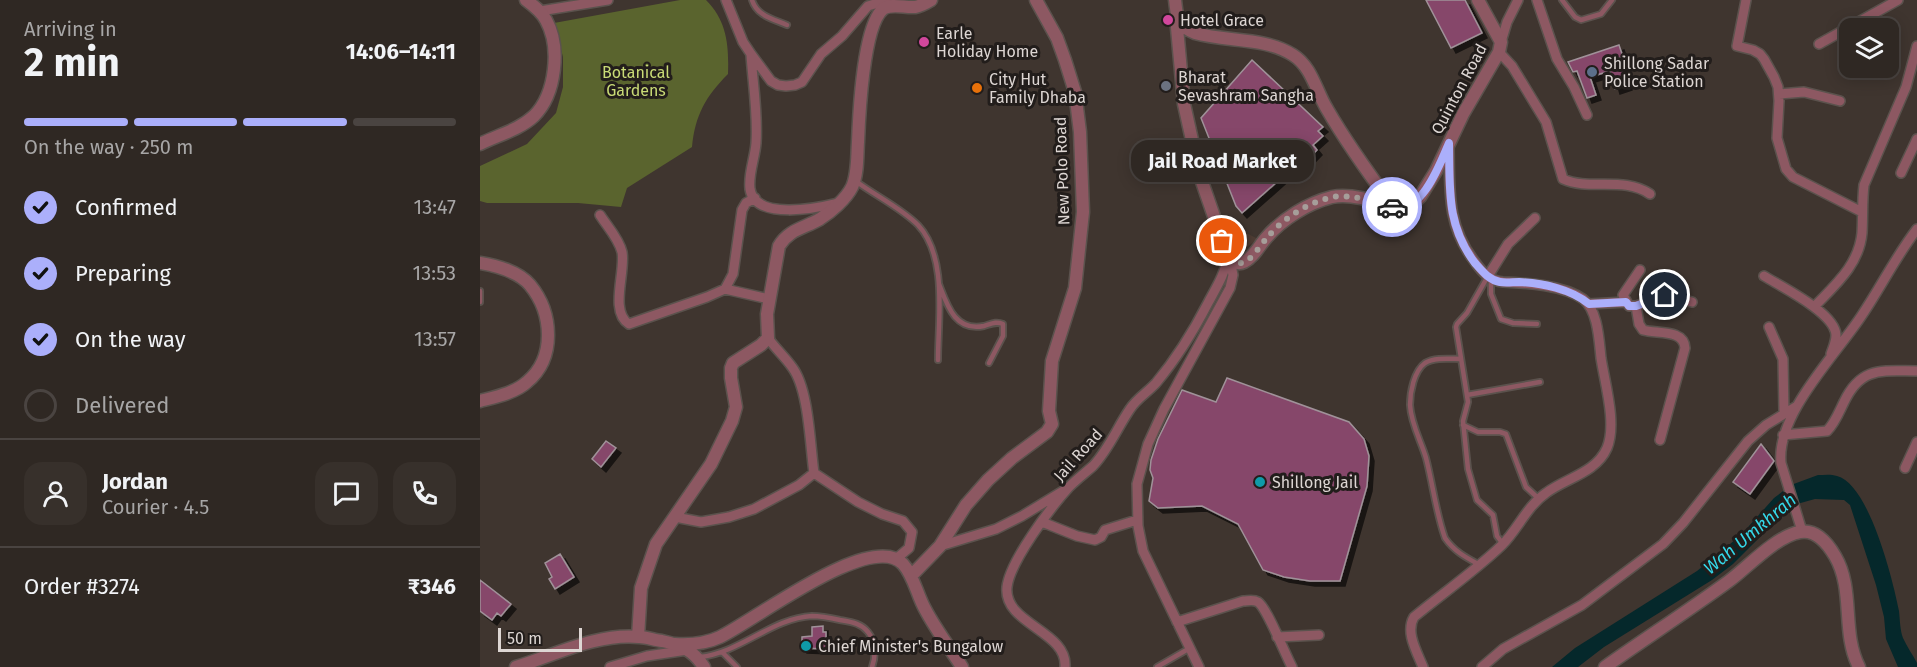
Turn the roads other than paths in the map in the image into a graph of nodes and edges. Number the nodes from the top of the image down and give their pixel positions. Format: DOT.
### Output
graph roads {
  1 [pos="526,0"];
  2 [pos="608,0"];
  3 [pos="726,0"];
  4 [pos="752,0"];
  5 [pos="931,0"];
  6 [pos="1035,0"];
  7 [pos="1478,0"];
  8 [pos="1518,0"];
  9 [pos="1537,0"];
  10 [pos="1562,0"];
  11 [pos="1612,0"];
  12 [pos="1746,0"];
  13 [pos="1898,0"];
  14 [pos="1176,1"];
  15 [pos="894,6"];
  16 [pos="540,11"];
  17 [pos="787,25"];
  18 [pos="1819,44"];
  19 [pos="1917,46"];
  20 [pos="1500,47"];
  21 [pos="751,54"];
  22 [pos="1779,94"];
  23 [pos="1840,101"];
  24 [pos="1587,115"];
  25 [pos="1917,139"];
  26 [pos="1449,143"];
  27 [pos="480,144"];
  28 [pos="1901,173"];
  29 [pos="855,181"];
  30 [pos="1650,194"];
  31 [pos="755,198"];
  32 [pos="838,203"];
  33 [pos="1397,208"];
  34 [pos="1862,212"];
  35 [pos="600,215"];
  36 [pos="1535,218"];
  37 [pos="1917,229"];
  38 [pos="1229,259"];
  39 [pos="480,263"];
  40 [pos="1640,270"];
  41 [pos="1764,276"];
  42 [pos="1490,278"];
  43 [pos="938,281"];
  44 [pos="725,289"];
  45 [pos="480,291"];
  46 [pos="769,299"];
  47 [pos="480,302"];
  48 [pos="1626,302"];
  49 [pos="1692,302"];
  50 [pos="1589,304"];
  51 [pos="1636,306"];
  52 [pos="1814,307"];
  53 [pos="1538,324"];
  54 [pos="1769,327"];
  55 [pos="768,338"];
  56 [pos="1461,359"];
  57 [pos="938,360"];
  58 [pos="989,363"];
  59 [pos="1827,364"];
  60 [pos="1917,371"];
  61 [pos="1540,382"];
  62 [pos="1467,395"];
  63 [pos="480,401"];
  64 [pos="1797,406"];
  65 [pos="1784,413"];
  66 [pos="1463,425"];
  67 [pos="1783,435"];
  68 [pos="1660,440"];
  69 [pos="1917,442"];
  70 [pos="1905,468"];
  71 [pos="814,473"];
  72 [pos="1070,486"];
  73 [pos="1538,498"];
  74 [pos="675,517"];
  75 [pos="1137,520"];
  76 [pos="1042,522"];
  77 [pos="1802,531"];
  78 [pos="1503,544"];
  79 [pos="940,546"];
  80 [pos="896,559"];
  81 [pos="1478,564"];
  82 [pos="911,576"];
  83 [pos="1177,622"];
  84 [pos="1319,635"];
  85 [pos="638,637"];
  86 [pos="1277,637"];
  87 [pos="675,644"];
  88 [pos="1190,648"];
  89 [pos="722,652"];
  90 [pos="697,658"];
  91 [pos="516,667"];
  92 [pos="610,667"];
  93 [pos="737,667"];
  94 [pos="872,667"];
  95 [pos="962,667"];
  96 [pos="1065,667"];
  97 [pos="1158,667"];
  98 [pos="1199,667"];
  99 [pos="1292,667"];
  100 [pos="1422,667"];
  101 [pos="1482,667"];
  102 [pos="1605,667"];
  103 [pos="1859,667"];
  1 -- 16 [label="street"];
  2 -- 16 [label="street"];
  3 -- 21 [label="street"];
  4 -- 17 [label="lane"];
  5 -- 15 [label="street"];
  6 -- 79 [label="street, New Polo Road"];
  7 -- 20 [label="street, Quinton Road"];
  8 -- 20 [label="street"];
  9 -- 24 [label="street"];
  10 -- 11 [label="lane"];
  12 -- 22 [label="street"];
  13 -- 18 [label="street"];
  14 -- 33 [label="street"];
  14 -- 38 [label="street"];
  15 -- 21 [label="street"];
  15 -- 29 [label="street"];
  16 -- 27 [label="street"];
  19 -- 34 [label="street"];
  20 -- 26 [label="street, Quinton Road"];
  20 -- 30 [label="street"];
  21 -- 31 [label="street"];
  22 -- 23 [label="street"];
  22 -- 34 [label="street"];
  25 -- 28 [label="street"];
  26 -- 33 [label="street, Quinton Road"];
  26 -- 42 [label="street"];
  29 -- 32 [label="street"];
  29 -- 43 [label="lane"];
  31 -- 32 [label="street"];
  31 -- 44 [label="street"];
  32 -- 46 [label="street"];
  33 -- 38 [label="street"];
  34 -- 52 [label="street"];
  35 -- 44 [label="street"];
  36 -- 42 [label="street"];
  37 -- 59 [label="street"];
  38 -- 72 [label="street, Jail Road"];
  38 -- 75 [label="street"];
  39 -- 63 [label="street"];
  40 -- 48 [label="street"];
  41 -- 52 [label="street"];
  42 -- 50 [label="street"];
  42 -- 53 [label="lane"];
  42 -- 56 [label="lane"];
  43 -- 57 [label="lane"];
  43 -- 58 [label="lane"];
  44 -- 46 [label="street"];
  45 -- 47 [label="lane"];
  46 -- 55 [label="street"];
  48 -- 50 [label="street"];
  48 -- 51 [label="street"];
  49 -- 51 [label="street"];
  50 -- 73 [label="street"];
  51 -- 68 [label="street"];
  52 -- 59 [label="street"];
  54 -- 65 [label="street"];
  55 -- 71 [label="street"];
  55 -- 74 [label="street"];
  56 -- 62 [label="lane"];
  56 -- 81 [label="lane"];
  59 -- 64 [label="street"];
  60 -- 67 [label="street"];
  61 -- 62 [label="lane"];
  62 -- 66 [label="lane"];
  64 -- 65 [label="street"];
  64 -- 67 [label="street"];
  65 -- 101 [label="street"];
  66 -- 73 [label="lane"];
  66 -- 78 [label="lane"];
  67 -- 77 [label="street"];
  69 -- 70 [label="street"];
  71 -- 74 [label="street"];
  71 -- 80 [label="street"];
  72 -- 76 [label="street, Jail Road"];
  72 -- 79 [label="street"];
  73 -- 78 [label="street"];
  74 -- 85 [label="street"];
  75 -- 76 [label="street"];
  75 -- 83 [label="street"];
  76 -- 96 [label="street, Jail Road"];
  77 -- 102 [label="street"];
  77 -- 103 [label="street"];
  78 -- 81 [label="street"];
  79 -- 82 [label="street, New Polo Road"];
  80 -- 82 [label="street"];
  80 -- 87 [label="street"];
  81 -- 100 [label="street"];
  82 -- 95 [label="street"];
  83 -- 86 [label="street"];
  83 -- 88 [label="street"];
  84 -- 86 [label="street"];
  85 -- 87 [label="street"];
  85 -- 91 [label="street"];
  86 -- 99 [label="street"];
  87 -- 90 [label="street"];
  88 -- 97 [label="lane"];
  88 -- 98 [label="street"];
  89 -- 90 [label="lane"];
  89 -- 93 [label="lane"];
  89 -- 94 [label="lane"];
  90 -- 92 [label="street"];
}
